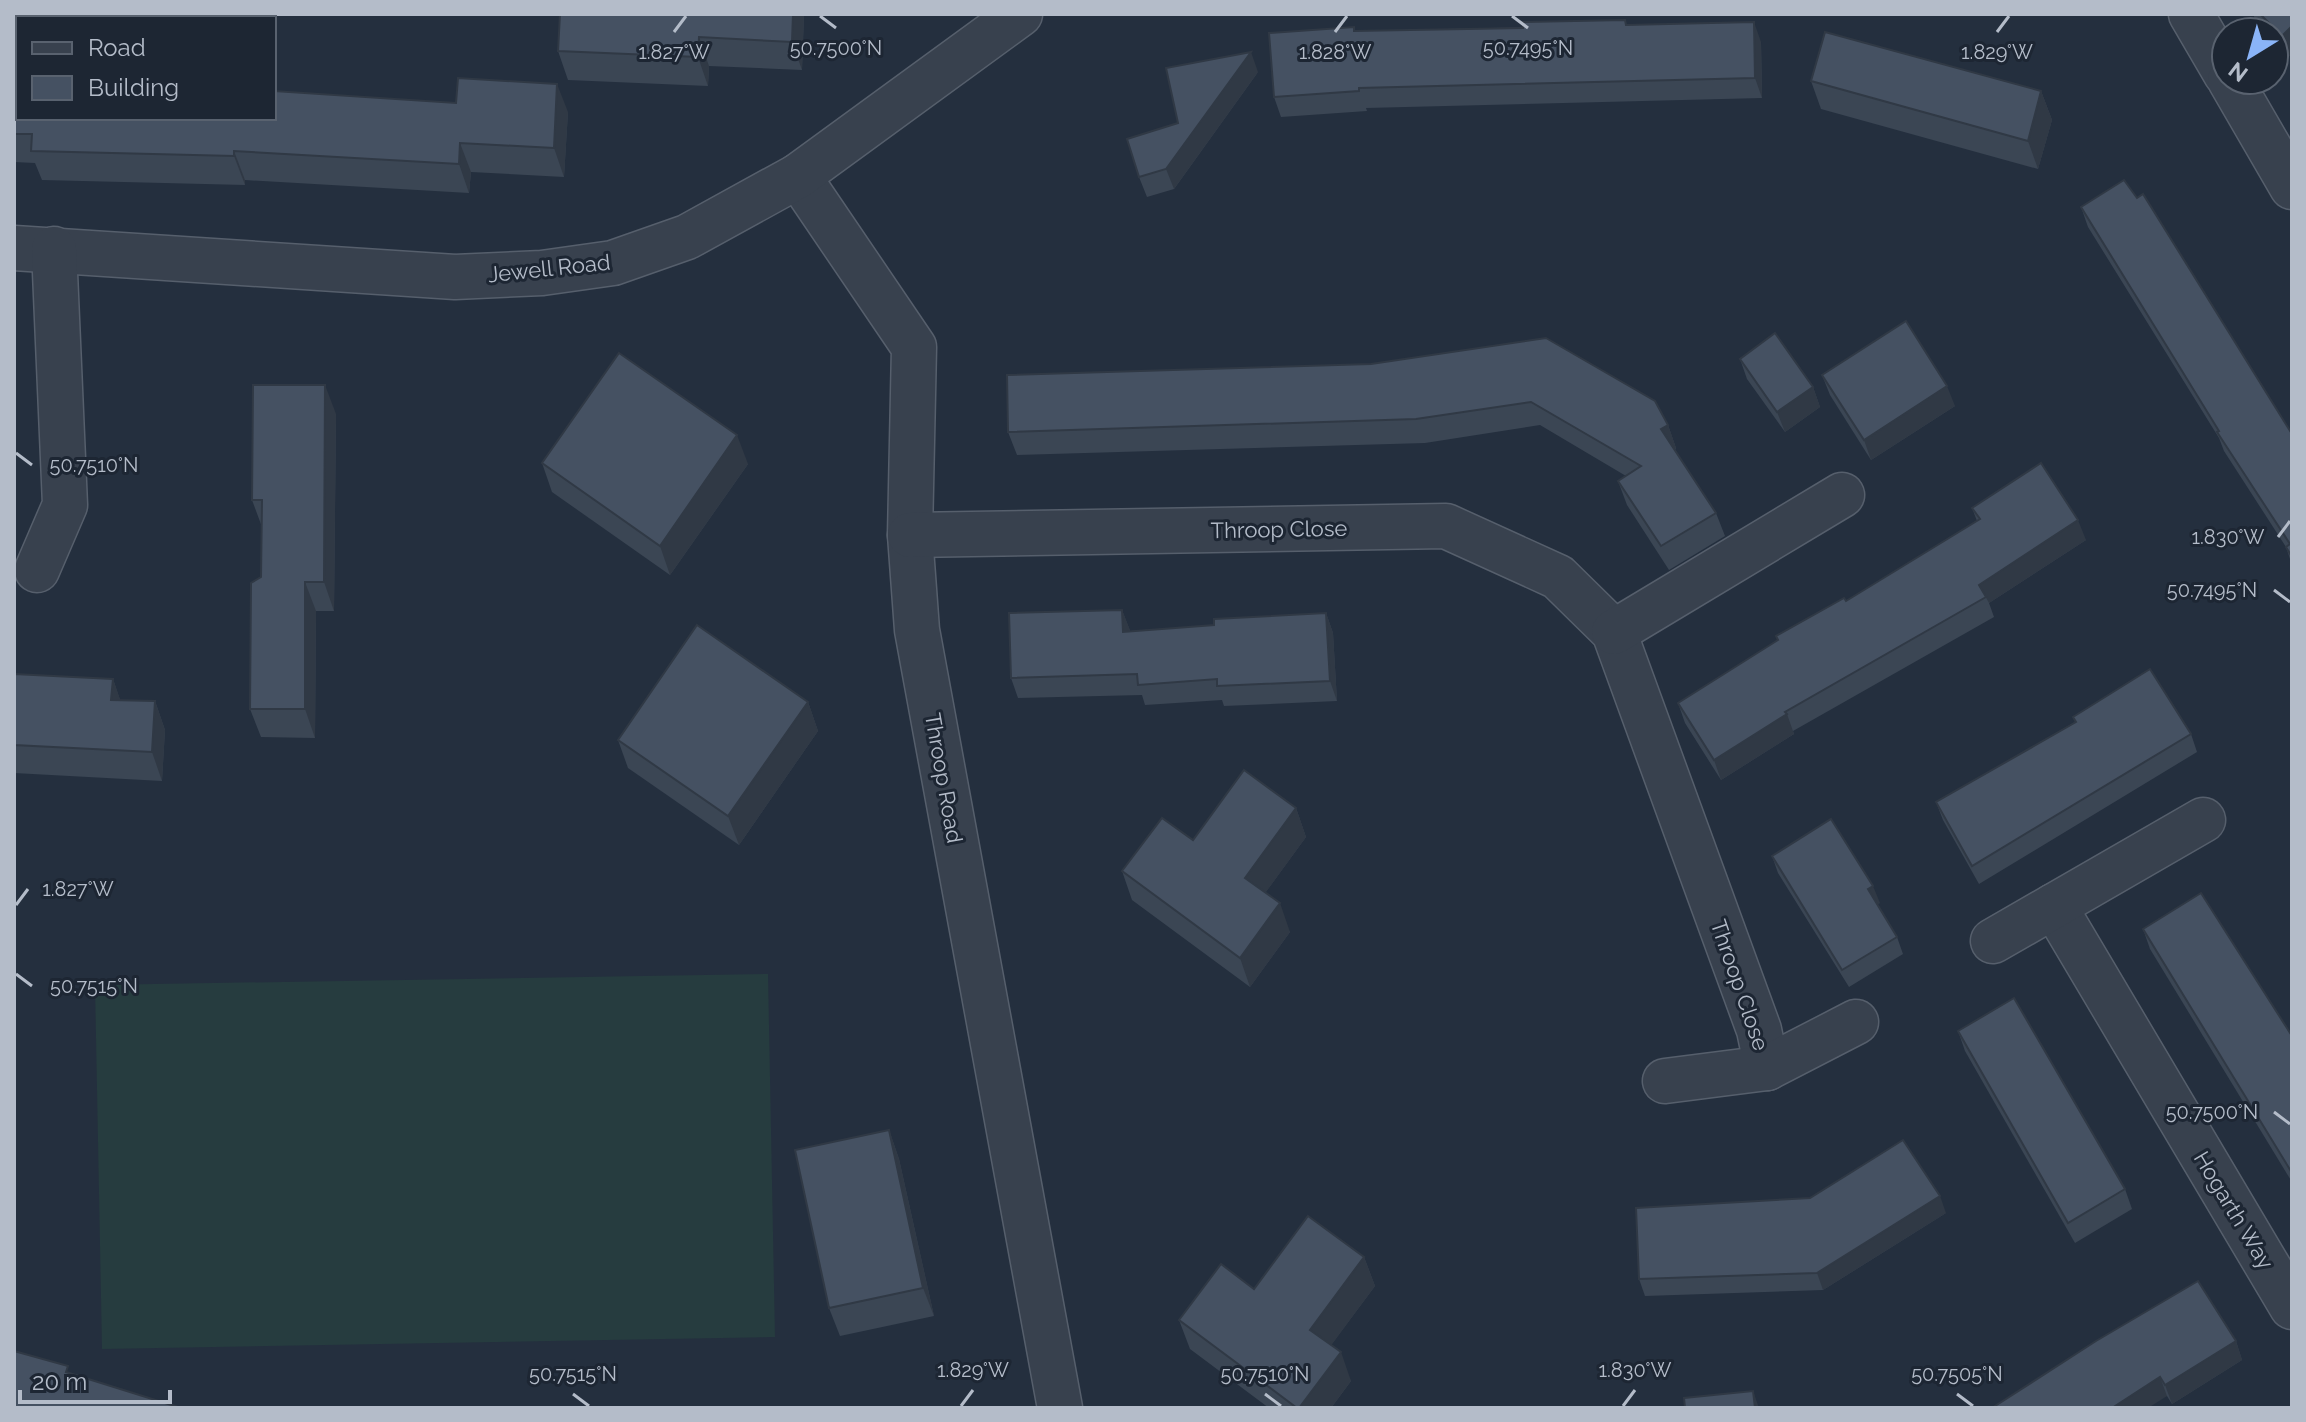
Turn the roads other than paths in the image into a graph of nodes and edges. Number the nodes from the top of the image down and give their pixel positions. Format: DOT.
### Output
graph roads {
  1 [pos="1020,14"];
  2 [pos="2191,14"];
  3 [pos="2210,47"];
  4 [pos="2239,96"];
  5 [pos="798,176"];
  6 [pos="2292,187"];
  7 [pos="34,248"];
  8 [pos="1842,495"];
  9 [pos="910,535"];
  10 [pos="37,570"];
  11 [pos="1614,632"];
  12 [pos="2203,820"];
  13 [pos="2054,906"];
  14 [pos="1993,941"];
  15 [pos="1856,1022"];
  16 [pos="1767,1068"];
  17 [pos="1665,1081"];
  18 [pos="2292,1307"];
  19 [pos="1060,1408"];
  1 -- 5 [label="street, Jewell Road"];
  2 -- 3 [label="street"];
  4 -- 6 [label="street"];
  5 -- 7 [label="street, Jewell Road"];
  5 -- 9 [label="street, Throop Road"];
  7 -- 10 [label="street, Jewell Road"];
  8 -- 11 [label="street"];
  9 -- 11 [label="street, Throop Close"];
  9 -- 19 [label="street, Throop Road"];
  11 -- 16 [label="street, Throop Close"];
  12 -- 13 [label="street"];
  13 -- 14 [label="street"];
  13 -- 18 [label="street, Hogarth Way"];
  15 -- 16 [label="street, Throop Close"];
  16 -- 17 [label="street, Throop Close"];
}
